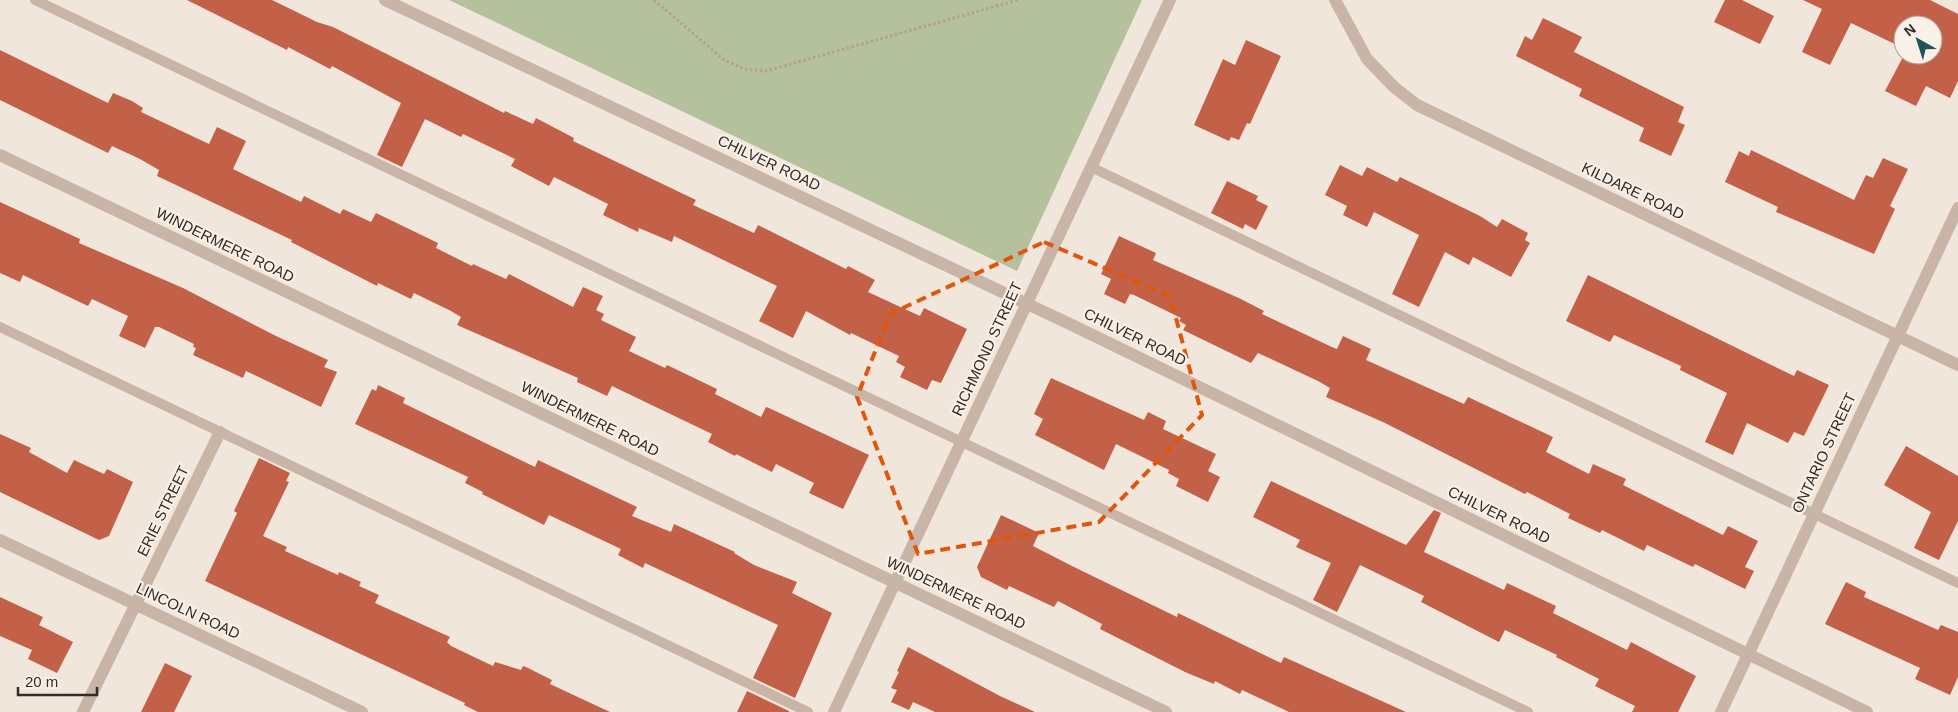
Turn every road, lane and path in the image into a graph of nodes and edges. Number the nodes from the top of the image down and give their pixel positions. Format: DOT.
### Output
graph roads {
  1 [pos="36,0"];
  2 [pos="385,0"];
  3 [pos="654,0"];
  4 [pos="1018,0"];
  5 [pos="1170,0"];
  6 [pos="1335,0"];
  7 [pos="0,155"];
  8 [pos="1093,168"];
  9 [pos="1958,208"];
  10 [pos="1027,303"];
  11 [pos="0,328"];
  12 [pos="1898,336"];
  13 [pos="1958,365"];
  14 [pos="220,432"];
  15 [pos="962,441"];
  16 [pos="1814,514"];
  17 [pos="0,540"];
  18 [pos="895,582"];
  19 [pos="1958,583"];
  20 [pos="135,605"];
  21 [pos="1747,655"];
  22 [pos="83,712"];
  23 [pos="362,712"];
  24 [pos="808,712"];
  25 [pos="834,712"];
  26 [pos="1166,712"];
  27 [pos="1528,712"];
  28 [pos="1720,712"];
  29 [pos="1867,712"];
  1 -- 15 [label="lane"];
  2 -- 10 [label="street, CHILVER ROAD"];
  3 -- 4 [label="path"];
  5 -- 8 [label="street, RICHMOND STREET"];
  6 -- 12 [label="street, KILDARE ROAD"];
  7 -- 18 [label="street, WINDERMERE ROAD"];
  8 -- 10 [label="street, RICHMOND STREET"];
  8 -- 16 [label="lane"];
  9 -- 12 [label="street, ONTARIO STREET"];
  10 -- 15 [label="street, RICHMOND STREET"];
  10 -- 21 [label="street, CHILVER ROAD"];
  11 -- 14 [label="lane"];
  12 -- 13 [label="street, KILDARE ROAD"];
  12 -- 16 [label="street, ONTARIO STREET"];
  14 -- 20 [label="street, ERIE STREET"];
  14 -- 24 [label="lane"];
  15 -- 18 [label="street, RICHMOND STREET"];
  15 -- 27 [label="lane"];
  16 -- 19 [label="lane"];
  16 -- 21 [label="street, ONTARIO STREET"];
  17 -- 20 [label="street, LINCOLN ROAD"];
  18 -- 25 [label="street, RICHMOND STREET"];
  18 -- 26 [label="street, WINDERMERE ROAD"];
  20 -- 22 [label="street, ERIE STREET"];
  20 -- 23 [label="street, LINCOLN ROAD"];
  21 -- 28 [label="street, ONTARIO STREET"];
  21 -- 29 [label="street, CHILVER ROAD"];
}
